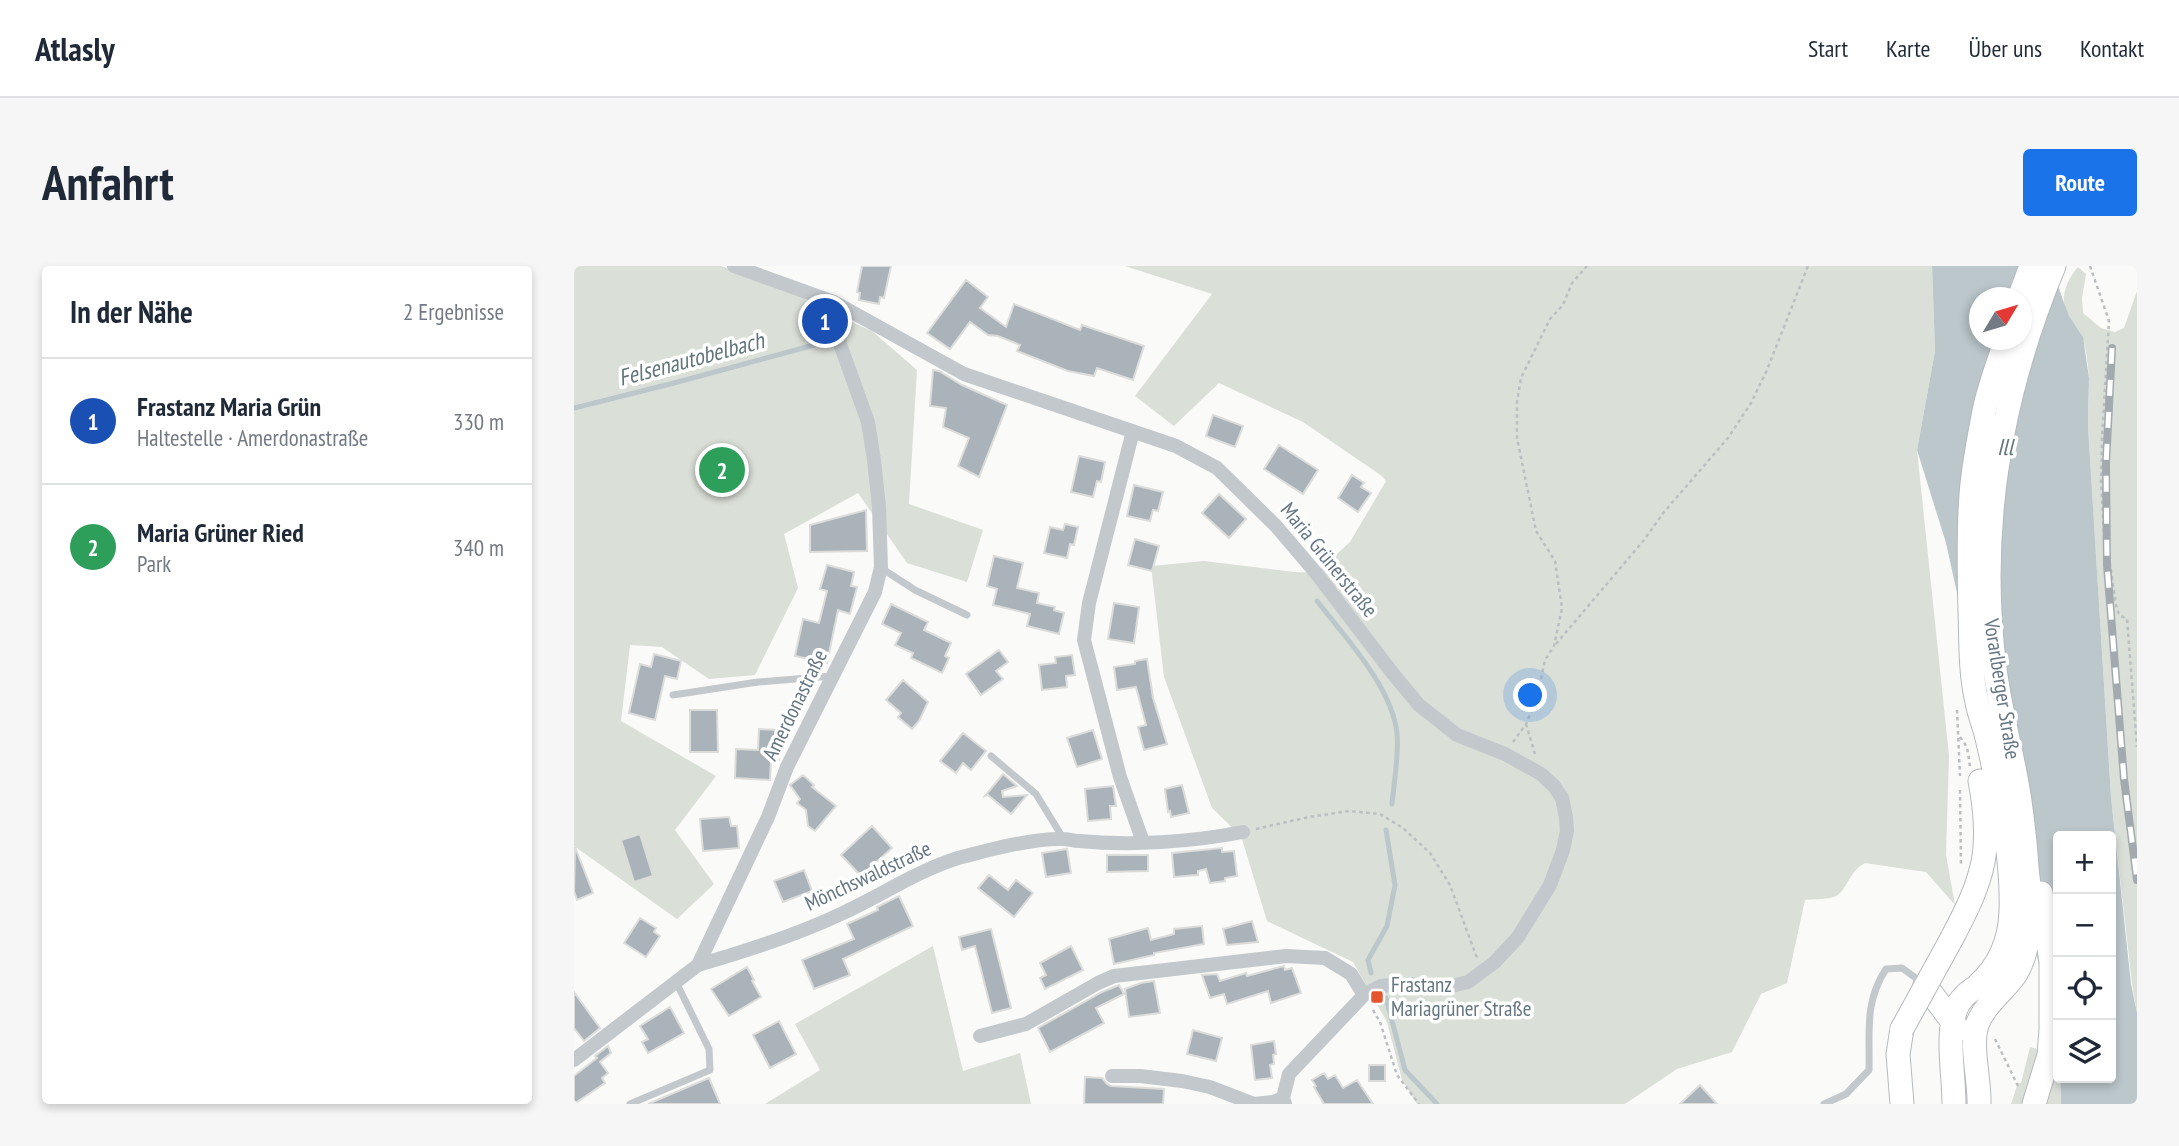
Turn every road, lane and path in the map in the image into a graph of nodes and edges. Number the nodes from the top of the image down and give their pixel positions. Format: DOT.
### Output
graph roads {
  1 [pos="734,266"];
  2 [pos="1587,266"];
  3 [pos="1808,266"];
  4 [pos="2031,266"];
  5 [pos="2054,266"];
  6 [pos="2090,266"];
  7 [pos="2023,287"];
  8 [pos="834,302"];
  9 [pos="2003,350"];
  10 [pos="1133,431"];
  11 [pos="881,567"];
  12 [pos="967,615"];
  13 [pos="1554,646"];
  14 [pos="831,676"];
  15 [pos="673,695"];
  16 [pos="1526,724"];
  17 [pos="1960,737"];
  18 [pos="2137,747"];
  19 [pos="1506,754"];
  20 [pos="991,756"];
  21 [pos="1544,777"];
  22 [pos="1974,780"];
  23 [pos="1243,832"];
  24 [pos="1063,839"];
  25 [pos="1143,842"];
  26 [pos="2026,853"];
  27 [pos="1961,866"];
  28 [pos="698,965"];
  29 [pos="1482,973"];
  30 [pos="676,982"];
  31 [pos="1925,985"];
  32 [pos="1978,985"];
  33 [pos="1364,995"];
  34 [pos="1985,1009"];
  35 [pos="1952,1024"];
  36 [pos="980,1036"];
  37 [pos="1984,1043"];
  38 [pos="574,1060"];
  39 [pos="1112,1076"];
  40 [pos="2028,1099"];
  41 [pos="1284,1101"];
  42 [pos="630,1104"];
  43 [pos="1419,1104"];
  44 [pos="1824,1104"];
  45 [pos="1902,1104"];
  46 [pos="1954,1104"];
  47 [pos="1979,1104"];
  1 -- 8 [label="street, Maria Grünerstraße"];
  2 -- 13 [label="path"];
  3 -- 13 [label="path"];
  4 -- 7 [label="main road"];
  5 -- 26 [label="main road, Vorarlberger Straße"];
  6 -- 18 [label="path"];
  8 -- 10 [label="street, Maria Grünerstraße"];
  8 -- 11 [label="street, Amerdonastraße"];
  9 -- 22 [label="main road, Vorarlberger Straße"];
  10 -- 19 [label="street, Maria Grünerstraße"];
  10 -- 25 [label="street"];
  11 -- 12 [label="lane"];
  11 -- 14 [label="street, Amerdonastraße"];
  13 -- 16 [label="path"];
  14 -- 15 [label="lane"];
  14 -- 28 [label="street, Amerdonastraße"];
  16 -- 19 [label="path"];
  16 -- 21 [label="path"];
  17 -- 22 [label="path"];
  19 -- 21 [label="street, Maria Grünerstraße"];
  20 -- 24 [label="lane"];
  21 -- 29 [label="street, Maria Grünerstraße"];
  22 -- 27 [label="path"];
  22 -- 32 [label="main road, Vorarlberger Straße"];
  22 -- 45 [label="main road, bridge"];
  23 -- 25 [label="street, Mönchswaldstraße"];
  23 -- 29 [label="path"];
  24 -- 25 [label="street, Mönchswaldstraße"];
  24 -- 28 [label="street, Mönchswaldstraße"];
  26 -- 34 [label="main road, Vorarlberger Straße"];
  26 -- 40 [label="main road"];
  28 -- 30 [label="street, Amerdonastraße"];
  29 -- 33 [label="street, Maria Grünerstraße"];
  30 -- 38 [label="street, Amerdonastraße"];
  30 -- 42 [label="lane"];
  31 -- 32 [label="main road"];
  31 -- 35 [label="main road"];
  31 -- 44 [label="lane"];
  32 -- 35 [label="main road, Vorarlberger Straße"];
  33 -- 36 [label="street"];
  33 -- 41 [label="street, Maria Grünerstraße"];
  33 -- 43 [label="path"];
  34 -- 35 [label="main road"];
  34 -- 37 [label="main road, Vorarlberger Straße"];
  35 -- 37 [label="main road"];
  35 -- 46 [label="main road, Vorarlberger Straße"];
  37 -- 40 [label="path"];
  37 -- 47 [label="main road, Vorarlberger Straße"];
  39 -- 41 [label="street, Maria Grünerstraße"];
}
